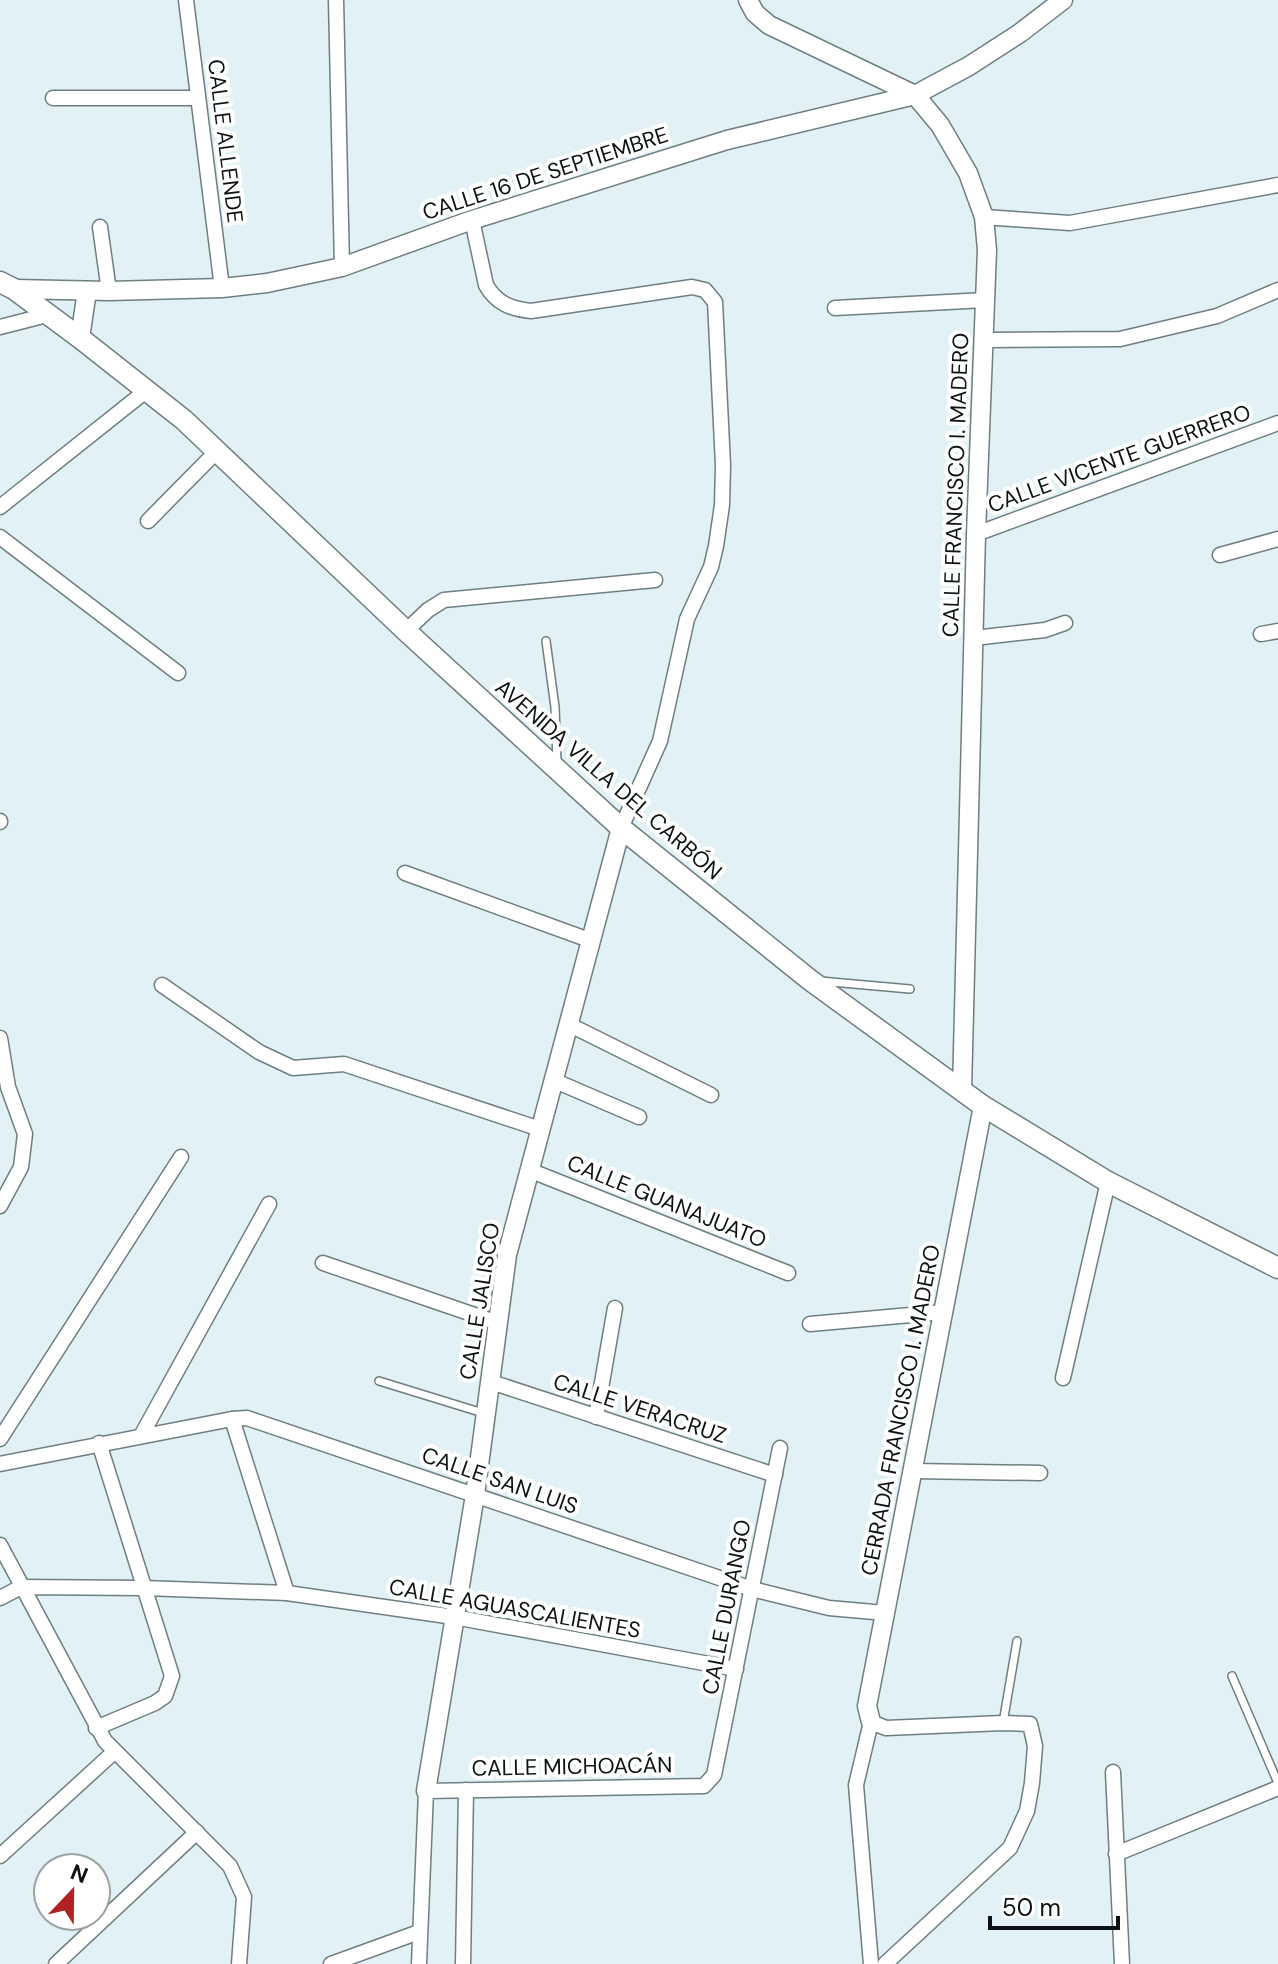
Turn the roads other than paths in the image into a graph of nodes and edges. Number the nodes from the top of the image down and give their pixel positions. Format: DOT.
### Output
graph roads {
  1 [pos="186,0"];
  2 [pos="336,0"];
  3 [pos="748,0"];
  4 [pos="1063,0"];
  5 [pos="915,95"];
  6 [pos="53,98"];
  7 [pos="198,98"];
  8 [pos="1278,185"];
  9 [pos="984,217"];
  10 [pos="472,220"];
  11 [pos="100,227"];
  12 [pos="342,267"];
  13 [pos="7,286"];
  14 [pos="222,288"];
  15 [pos="1278,290"];
  16 [pos="87,291"];
  17 [pos="109,291"];
  18 [pos="985,300"];
  19 [pos="835,308"];
  20 [pos="47,315"];
  21 [pos="0,327"];
  22 [pos="80,338"];
  23 [pos="983,340"];
  24 [pos="147,390"];
  25 [pos="1278,423"];
  26 [pos="216,452"];
  27 [pos="0,507"];
  28 [pos="148,521"];
  29 [pos="976,534"];
  30 [pos="0,537"];
  31 [pos="1278,539"];
  32 [pos="1220,555"];
  33 [pos="655,580"];
  34 [pos="1065,623"];
  35 [pos="406,631"];
  36 [pos="1278,631"];
  37 [pos="1261,634"];
  38 [pos="974,638"];
  39 [pos="546,641"];
  40 [pos="178,673"];
  41 [pos="557,768"];
  42 [pos="621,828"];
  43 [pos="405,873"];
  44 [pos="592,941"];
  45 [pos="810,980"];
  46 [pos="162,985"];
  47 [pos="910,989"];
  48 [pos="570,1025"];
  49 [pos="0,1038"];
  50 [pos="553,1080"];
  51 [pos="962,1091"];
  52 [pos="711,1095"];
  53 [pos="983,1106"];
  54 [pos="639,1117"];
  55 [pos="540,1129"];
  56 [pos="181,1157"];
  57 [pos="529,1170"];
  58 [pos="1108,1182"];
  59 [pos="269,1204"];
  60 [pos="0,1206"];
  61 [pos="323,1263"];
  62 [pos="1278,1268"];
  63 [pos="788,1273"];
  64 [pos="615,1308"];
  65 [pos="944,1312"];
  66 [pos="498,1323"];
  67 [pos="810,1324"];
  68 [pos="1063,1378"];
  69 [pos="379,1381"];
  70 [pos="491,1382"];
  71 [pos="485,1414"];
  72 [pos="596,1417"];
  73 [pos="232,1419"];
  74 [pos="141,1436"];
  75 [pos="0,1439"];
  76 [pos="99,1443"];
  77 [pos="780,1448"];
  78 [pos="0,1464"];
  79 [pos="913,1471"];
  80 [pos="1040,1473"];
  81 [pos="775,1475"];
  82 [pos="475,1495"];
  83 [pos="0,1545"];
  84 [pos="21,1587"];
  85 [pos="143,1588"];
  86 [pos="752,1589"];
  87 [pos="287,1593"];
  88 [pos="1,1595"];
  89 [pos="885,1613"];
  90 [pos="454,1617"];
  91 [pos="1017,1641"];
  92 [pos="736,1669"];
  93 [pos="1232,1676"];
  94 [pos="871,1722"];
  95 [pos="1003,1723"];
  96 [pos="96,1728"];
  97 [pos="114,1752"];
  98 [pos="1113,1772"];
  99 [pos="714,1775"];
  100 [pos="1278,1785"];
  101 [pos="466,1790"];
  102 [pos="426,1791"];
  103 [pos="197,1832"];
  104 [pos="1116,1854"];
  105 [pos="0,1856"];
  106 [pos="419,1932"];
  107 [pos="56,1964"];
  108 [pos="239,1964"];
  109 [pos="331,1964"];
  110 [pos="419,1964"];
  111 [pos="463,1964"];
  112 [pos="871,1964"];
  113 [pos="885,1964"];
  114 [pos="1122,1964"];
  1 -- 7 [label="street, CALLE ALLENDE"];
  2 -- 12 [label="street"];
  3 -- 5 [label="street, CALLE FRANCISCO I. MADERO"];
  4 -- 5 [label="street, CALLE 16 DE SEPTIEMBRE"];
  5 -- 9 [label="street, CALLE FRANCISCO I. MADERO"];
  5 -- 10 [label="street, CALLE 16 DE SEPTIEMBRE"];
  6 -- 7 [label="street"];
  7 -- 14 [label="street, CALLE ALLENDE"];
  8 -- 9 [label="street"];
  9 -- 18 [label="street, CALLE FRANCISCO I. MADERO"];
  10 -- 12 [label="street, CALLE 16 DE SEPTIEMBRE"];
  10 -- 42 [label="street"];
  11 -- 17 [label="street"];
  12 -- 14 [label="street, CALLE 16 DE SEPTIEMBRE"];
  13 -- 16 [label="street, CALLE 16 DE SEPTIEMBRE"];
  13 -- 20 [label="main road, AVENIDA VILLA DEL CARBÓN"];
  14 -- 17 [label="street, CALLE 16 DE SEPTIEMBRE"];
  15 -- 23 [label="street"];
  16 -- 17 [label="street, CALLE 16 DE SEPTIEMBRE"];
  16 -- 22 [label="street"];
  18 -- 19 [label="street"];
  18 -- 23 [label="street, CALLE FRANCISCO I. MADERO"];
  20 -- 21 [label="street"];
  20 -- 22 [label="main road, AVENIDA VILLA DEL CARBÓN"];
  22 -- 24 [label="main road, AVENIDA VILLA DEL CARBÓN"];
  23 -- 29 [label="street, CALLE FRANCISCO I. MADERO"];
  24 -- 26 [label="main road, AVENIDA VILLA DEL CARBÓN"];
  24 -- 27 [label="street"];
  25 -- 29 [label="street, CALLE VICENTE GUERRERO"];
  26 -- 28 [label="street"];
  26 -- 35 [label="main road, AVENIDA VILLA DEL CARBÓN"];
  29 -- 38 [label="street, CALLE FRANCISCO I. MADERO"];
  30 -- 40 [label="street"];
  31 -- 32 [label="street"];
  33 -- 35 [label="street"];
  34 -- 38 [label="street"];
  35 -- 41 [label="main road, AVENIDA VILLA DEL CARBÓN"];
  36 -- 37 [label="street"];
  38 -- 51 [label="street, CALLE FRANCISCO I. MADERO"];
  39 -- 41 [label="lane"];
  41 -- 42 [label="main road, AVENIDA VILLA DEL CARBÓN"];
  42 -- 44 [label="street, CALLE JALISCO"];
  42 -- 45 [label="main road, AVENIDA VILLA DEL CARBÓN"];
  43 -- 44 [label="street"];
  44 -- 48 [label="street, CALLE JALISCO"];
  45 -- 47 [label="lane"];
  45 -- 51 [label="main road, AVENIDA VILLA DEL CARBÓN"];
  46 -- 55 [label="street"];
  48 -- 50 [label="street, CALLE JALISCO"];
  48 -- 52 [label="street"];
  49 -- 60 [label="street"];
  50 -- 54 [label="street"];
  50 -- 55 [label="street, CALLE JALISCO"];
  51 -- 53 [label="main road, AVENIDA VILLA DEL CARBÓN"];
  53 -- 58 [label="main road, AVENIDA VILLA DEL CARBÓN"];
  53 -- 65 [label="street, CERRADA FRANCISCO I. MADERO"];
  55 -- 57 [label="street, CALLE JALISCO"];
  56 -- 75 [label="street"];
  57 -- 63 [label="street, CALLE GUANAJUATO"];
  57 -- 66 [label="street, CALLE JALISCO"];
  58 -- 62 [label="main road, AVENIDA VILLA DEL CARBÓN"];
  58 -- 68 [label="street"];
  59 -- 74 [label="street"];
  61 -- 66 [label="street"];
  64 -- 72 [label="street"];
  65 -- 67 [label="street"];
  65 -- 79 [label="street, CERRADA FRANCISCO I. MADERO"];
  66 -- 70 [label="street, CALLE JALISCO"];
  69 -- 71 [label="lane"];
  70 -- 71 [label="street, CALLE JALISCO"];
  70 -- 72 [label="street, CALLE VERACRUZ"];
  71 -- 82 [label="street, CALLE JALISCO"];
  72 -- 81 [label="street, CALLE VERACRUZ"];
  73 -- 74 [label="street"];
  73 -- 82 [label="street, CALLE SAN LUIS"];
  73 -- 87 [label="street"];
  74 -- 76 [label="street"];
  76 -- 78 [label="street"];
  76 -- 85 [label="street"];
  77 -- 81 [label="street, CALLE DURANGO"];
  79 -- 80 [label="street"];
  79 -- 89 [label="street, CERRADA FRANCISCO I. MADERO"];
  81 -- 86 [label="street, CALLE DURANGO"];
  82 -- 86 [label="street, CALLE SAN LUIS"];
  82 -- 90 [label="street, CALLE JALISCO"];
  83 -- 84 [label="street"];
  84 -- 85 [label="street, CALLE AGUASCALIENTES"];
  84 -- 88 [label="street"];
  84 -- 96 [label="street"];
  85 -- 87 [label="street, CALLE AGUASCALIENTES"];
  85 -- 96 [label="street"];
  86 -- 89 [label="street, CALLE SAN LUIS"];
  86 -- 92 [label="street, CALLE DURANGO"];
  87 -- 90 [label="street, CALLE AGUASCALIENTES"];
  89 -- 94 [label="street, CERRADA FRANCISCO I. MADERO"];
  90 -- 92 [label="street, CALLE AGUASCALIENTES"];
  90 -- 102 [label="street, CALLE JALISCO"];
  91 -- 95 [label="lane"];
  92 -- 99 [label="street, CALLE DURANGO"];
  93 -- 100 [label="lane"];
  94 -- 95 [label="street"];
  94 -- 112 [label="street"];
  95 -- 113 [label="street"];
  96 -- 97 [label="street"];
  97 -- 103 [label="street"];
  97 -- 105 [label="street"];
  98 -- 104 [label="street"];
  99 -- 101 [label="street, CALLE MICHOACÁN"];
  100 -- 104 [label="street"];
  101 -- 102 [label="street, CALLE MICHOACÁN"];
  101 -- 111 [label="street"];
  102 -- 106 [label="street"];
  103 -- 107 [label="street"];
  103 -- 108 [label="street"];
  104 -- 114 [label="street"];
  106 -- 109 [label="street"];
  106 -- 110 [label="street"];
}
